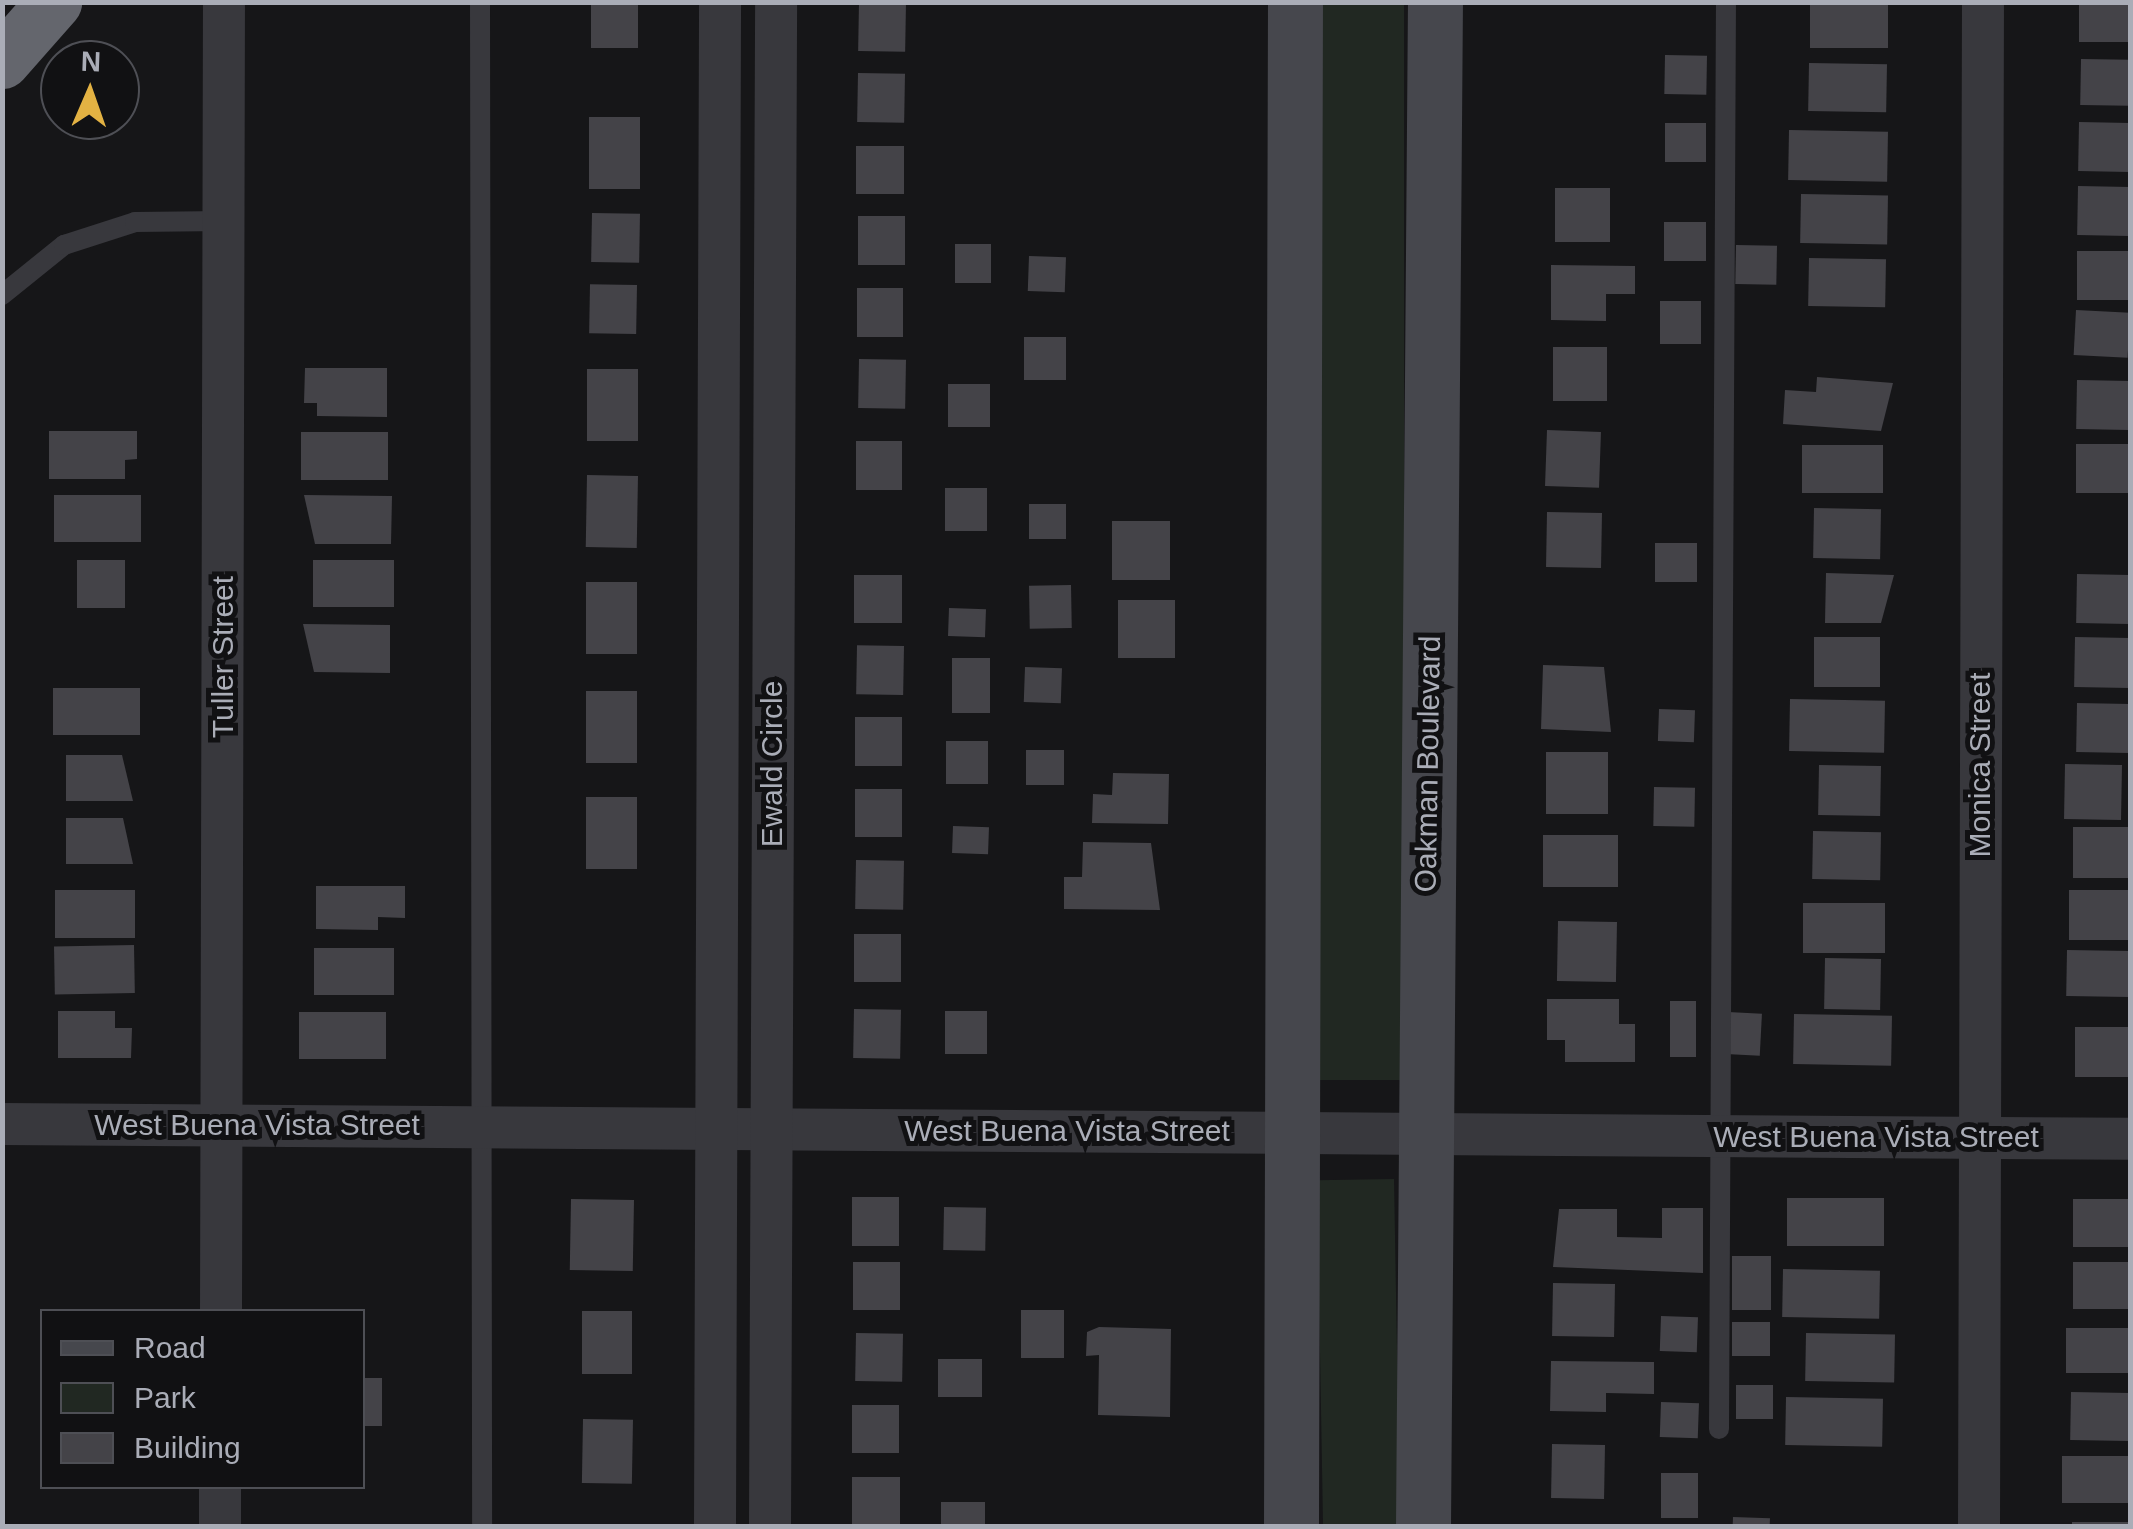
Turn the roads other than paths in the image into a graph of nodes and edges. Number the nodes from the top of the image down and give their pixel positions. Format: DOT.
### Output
graph roads {
  1 [pos="54,2"];
  2 [pos="224,2"];
  3 [pos="480,2"];
  4 [pos="720,2"];
  5 [pos="776,2"];
  6 [pos="1294,2"];
  7 [pos="1435,2"];
  8 [pos="1726,2"];
  9 [pos="1983,2"];
  10 [pos="2,61"];
  11 [pos="224,221"];
  12 [pos="2,294"];
  13 [pos="2,1124"];
  14 [pos="222,1125"];
  15 [pos="485,1127"];
  16 [pos="716,1128"];
  17 [pos="771,1129"];
  18 [pos="1294,1133"];
  19 [pos="1424,1134"];
  20 [pos="1720,1136"];
  21 [pos="1979,1137"];
  22 [pos="2130,1140"];
  23 [pos="221,1309"];
  24 [pos="1720,1429"];
  25 [pos="220,1489"];
  26 [pos="220,1526"];
  27 [pos="482,1526"];
  28 [pos="715,1526"];
  29 [pos="770,1526"];
  30 [pos="1291,1526"];
  31 [pos="1423,1526"];
  32 [pos="1979,1526"];
  1 -- 10 [label="highway"];
  2 -- 11 [label="street, Tuller Street"];
  3 -- 15 [label="lane"];
  4 -- 16 [label="street, Ewald Circle"];
  5 -- 17 [label="street, Ewald Circle"];
  6 -- 18 [label="street"];
  7 -- 19 [label="street, Oakman Boulevard"];
  8 -- 20 [label="lane"];
  9 -- 21 [label="street, Monica Street"];
  11 -- 12 [label="lane"];
  11 -- 14 [label="street, Tuller Street"];
  13 -- 14 [label="street, West Buena Vista Street"];
  14 -- 15 [label="street, West Buena Vista Street"];
  14 -- 23 [label="street, Tuller Street"];
  15 -- 16 [label="street, West Buena Vista Street"];
  15 -- 27 [label="lane"];
  16 -- 17 [label="street, West Buena Vista Street"];
  16 -- 28 [label="street, Ewald Circle"];
  17 -- 18 [label="street, West Buena Vista Street"];
  17 -- 29 [label="street, Ewald Circle"];
  18 -- 19 [label="street, West Buena Vista Street"];
  18 -- 30 [label="street"];
  19 -- 20 [label="street, West Buena Vista Street"];
  19 -- 31 [label="street, Oakman Boulevard"];
  20 -- 21 [label="street, West Buena Vista Street"];
  20 -- 24 [label="lane"];
  21 -- 22 [label="street, West Buena Vista Street"];
  21 -- 32 [label="street, Monica Street"];
  25 -- 26 [label="street"];
}
